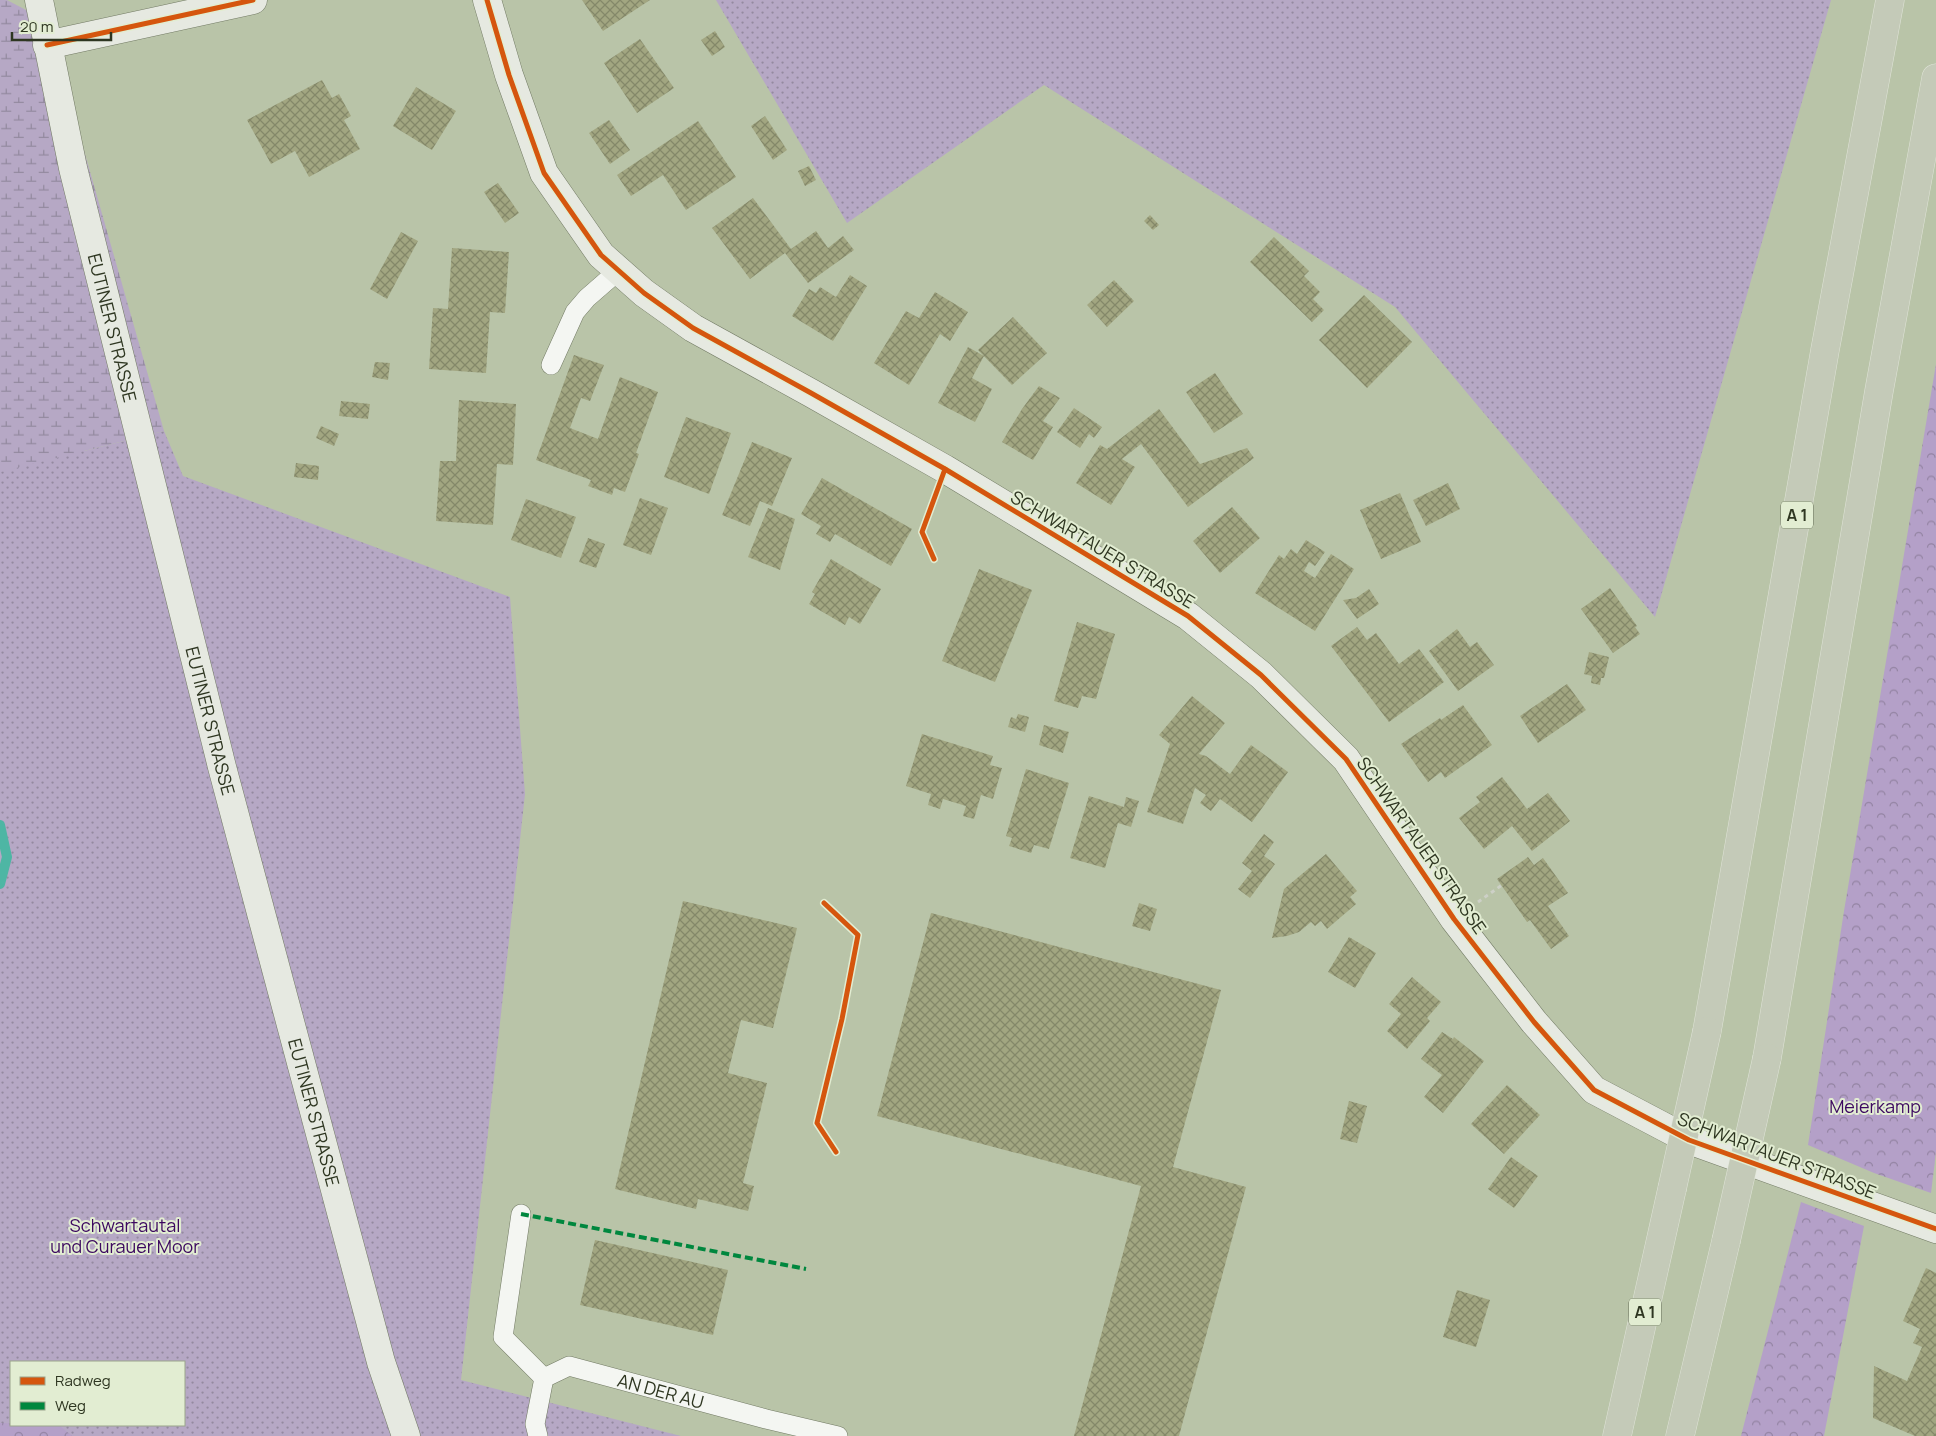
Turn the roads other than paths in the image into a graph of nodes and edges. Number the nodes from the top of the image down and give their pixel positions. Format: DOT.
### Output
graph roads {
  1 [pos="39,0"];
  2 [pos="253,0"];
  3 [pos="487,0"];
  4 [pos="1890,0"];
  5 [pos="47,45"];
  6 [pos="1936,78"];
  7 [pos="618,271"];
  8 [pos="551,365"];
  9 [pos="521,1214"];
  10 [pos="1936,1229"];
  11 [pos="544,1378"];
  12 [pos="406,1436"];
  13 [pos="538,1436"];
  14 [pos="838,1436"];
  15 [pos="1617,1436"];
  16 [pos="1680,1436"];
  1 -- 5 [label="street, EUTINER STRASSE"];
  2 -- 5 [label="street"];
  3 -- 7 [label="street, SCHWARTAUER STRASSE"];
  4 -- 15 [label="highway, A 1, bridge"];
  5 -- 12 [label="street, EUTINER STRASSE"];
  6 -- 16 [label="highway, bridge"];
  7 -- 8 [label="lane"];
  7 -- 10 [label="street, SCHWARTAUER STRASSE"];
  9 -- 11 [label="lane"];
  11 -- 13 [label="lane"];
  11 -- 14 [label="lane, AN DER AU"];
}
